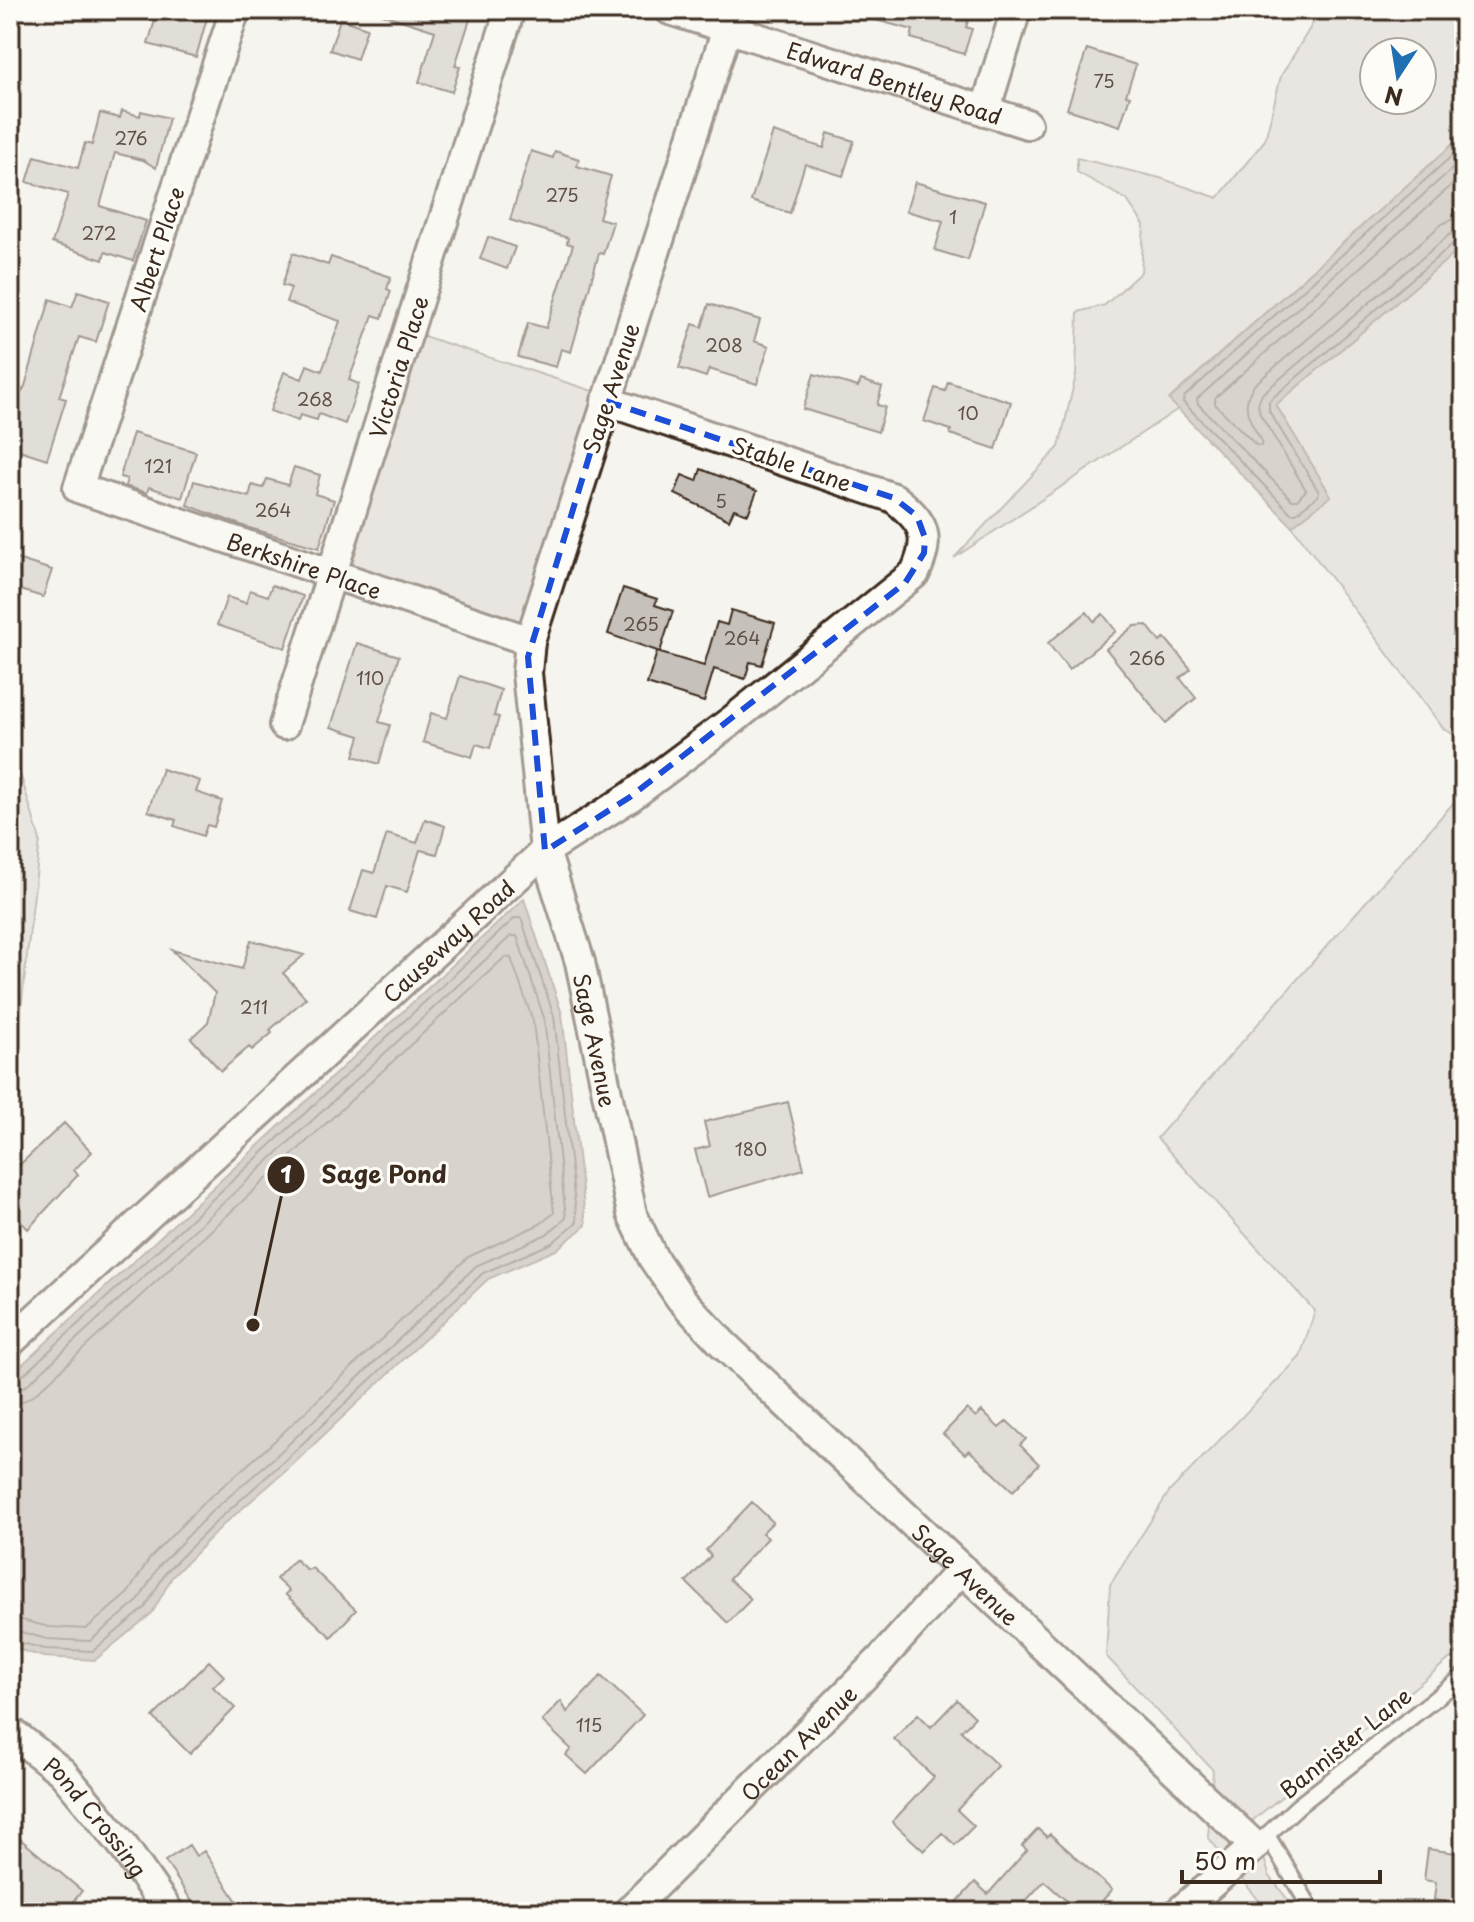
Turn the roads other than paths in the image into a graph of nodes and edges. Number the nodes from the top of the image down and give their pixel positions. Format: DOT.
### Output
graph roads {
  1 [pos="235,10"];
  2 [pos="510,10"];
  3 [pos="670,10"];
  4 [pos="1016,10"];
  5 [pos="730,19"];
  6 [pos="985,111"];
  7 [pos="1027,124"];
  8 [pos="606,401"];
  9 [pos="78,488"];
  10 [pos="915,573"];
  11 [pos="330,574"];
  12 [pos="530,641"];
  13 [pos="284,725"];
  14 [pos="545,851"];
  15 [pos="10,1342"];
  16 [pos="962,1569"];
  17 [pos="1464,1676"];
  18 [pos="10,1731"];
  19 [pos="1261,1841"];
  20 [pos="169,1912"];
  21 [pos="628,1912"];
  22 [pos="1179,1912"];
  23 [pos="1313,1912"];
  1 -- 9 [label="street, Albert Place"];
  2 -- 11 [label="street, Victoria Place"];
  3 -- 5 [label="street, Edward Bentley Road"];
  4 -- 6 [label="street"];
  5 -- 6 [label="street, Edward Bentley Road"];
  5 -- 8 [label="street, Sage Avenue"];
  6 -- 7 [label="street, Edward Bentley Road"];
  8 -- 10 [label="street, Stable Lane"];
  8 -- 12 [label="street, Sage Avenue"];
  9 -- 11 [label="street, Berkshire Place"];
  10 -- 14 [label="street, Causeway Road"];
  11 -- 12 [label="street, Berkshire Place"];
  11 -- 13 [label="street, Victoria Place"];
  12 -- 14 [label="street, Sage Avenue"];
  14 -- 15 [label="street, Causeway Road"];
  14 -- 16 [label="street, Sage Avenue"];
  16 -- 19 [label="street, Sage Avenue"];
  16 -- 21 [label="street, Ocean Avenue"];
  17 -- 19 [label="lane, Bannister Lane"];
  18 -- 20 [label="street, Pond Crossing"];
  19 -- 22 [label="street"];
  19 -- 23 [label="lane"];
}
